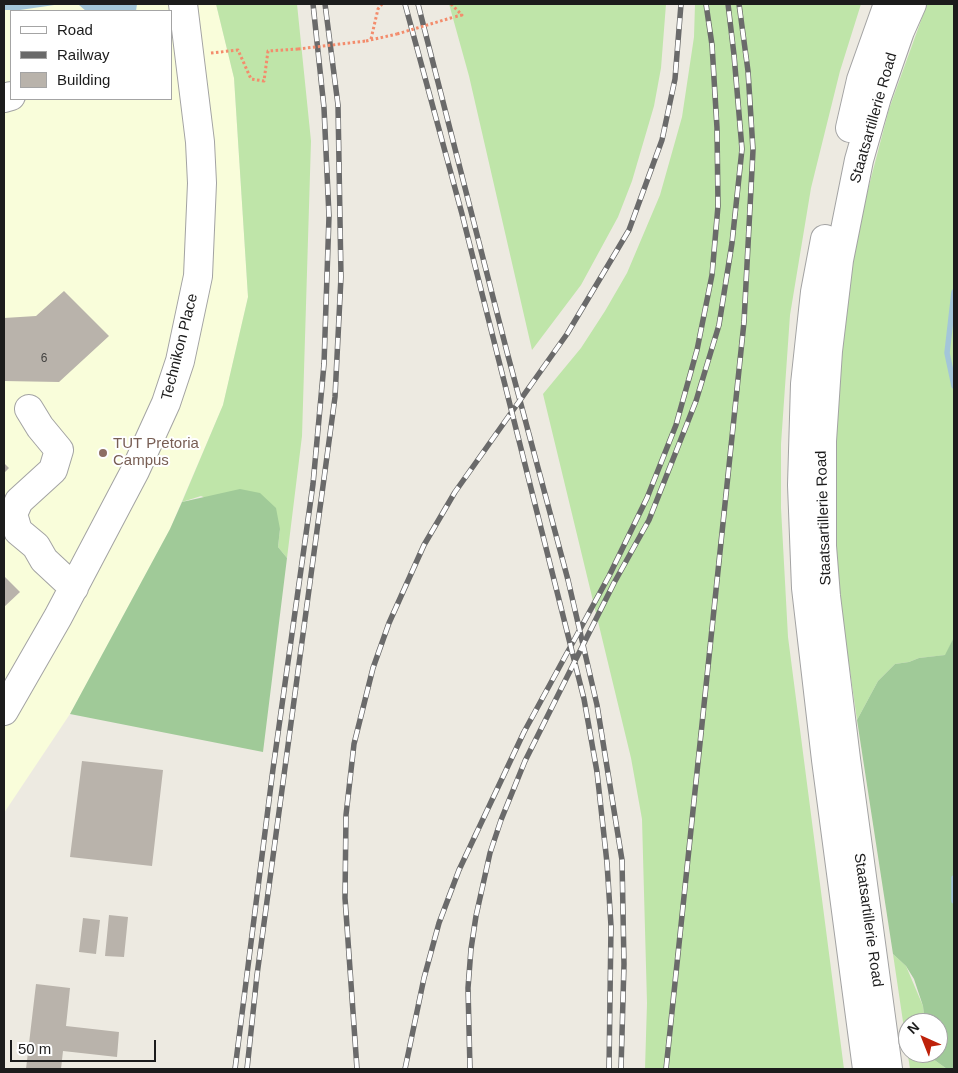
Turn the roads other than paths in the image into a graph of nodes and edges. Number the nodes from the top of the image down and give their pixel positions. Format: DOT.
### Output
graph roads {
  1 [pos="183,4"];
  2 [pos="888,4"];
  3 [pos="912,4"];
  4 [pos="184,74"];
  5 [pos="29,408"];
  6 [pos="77,582"];
  7 [pos="4,711"];
  8 [pos="866,1069"];
  9 [pos="888,1069"];
  1 -- 4 [label="street, Technikon Place"];
  2 -- 8 [label="street, Staatsartillerie Road"];
  3 -- 9 [label="street, Staatsartillerie Road"];
  4 -- 6 [label="street, Technikon Place"];
  5 -- 6 [label="street"];
  6 -- 7 [label="street, Technikon Place"];
}
